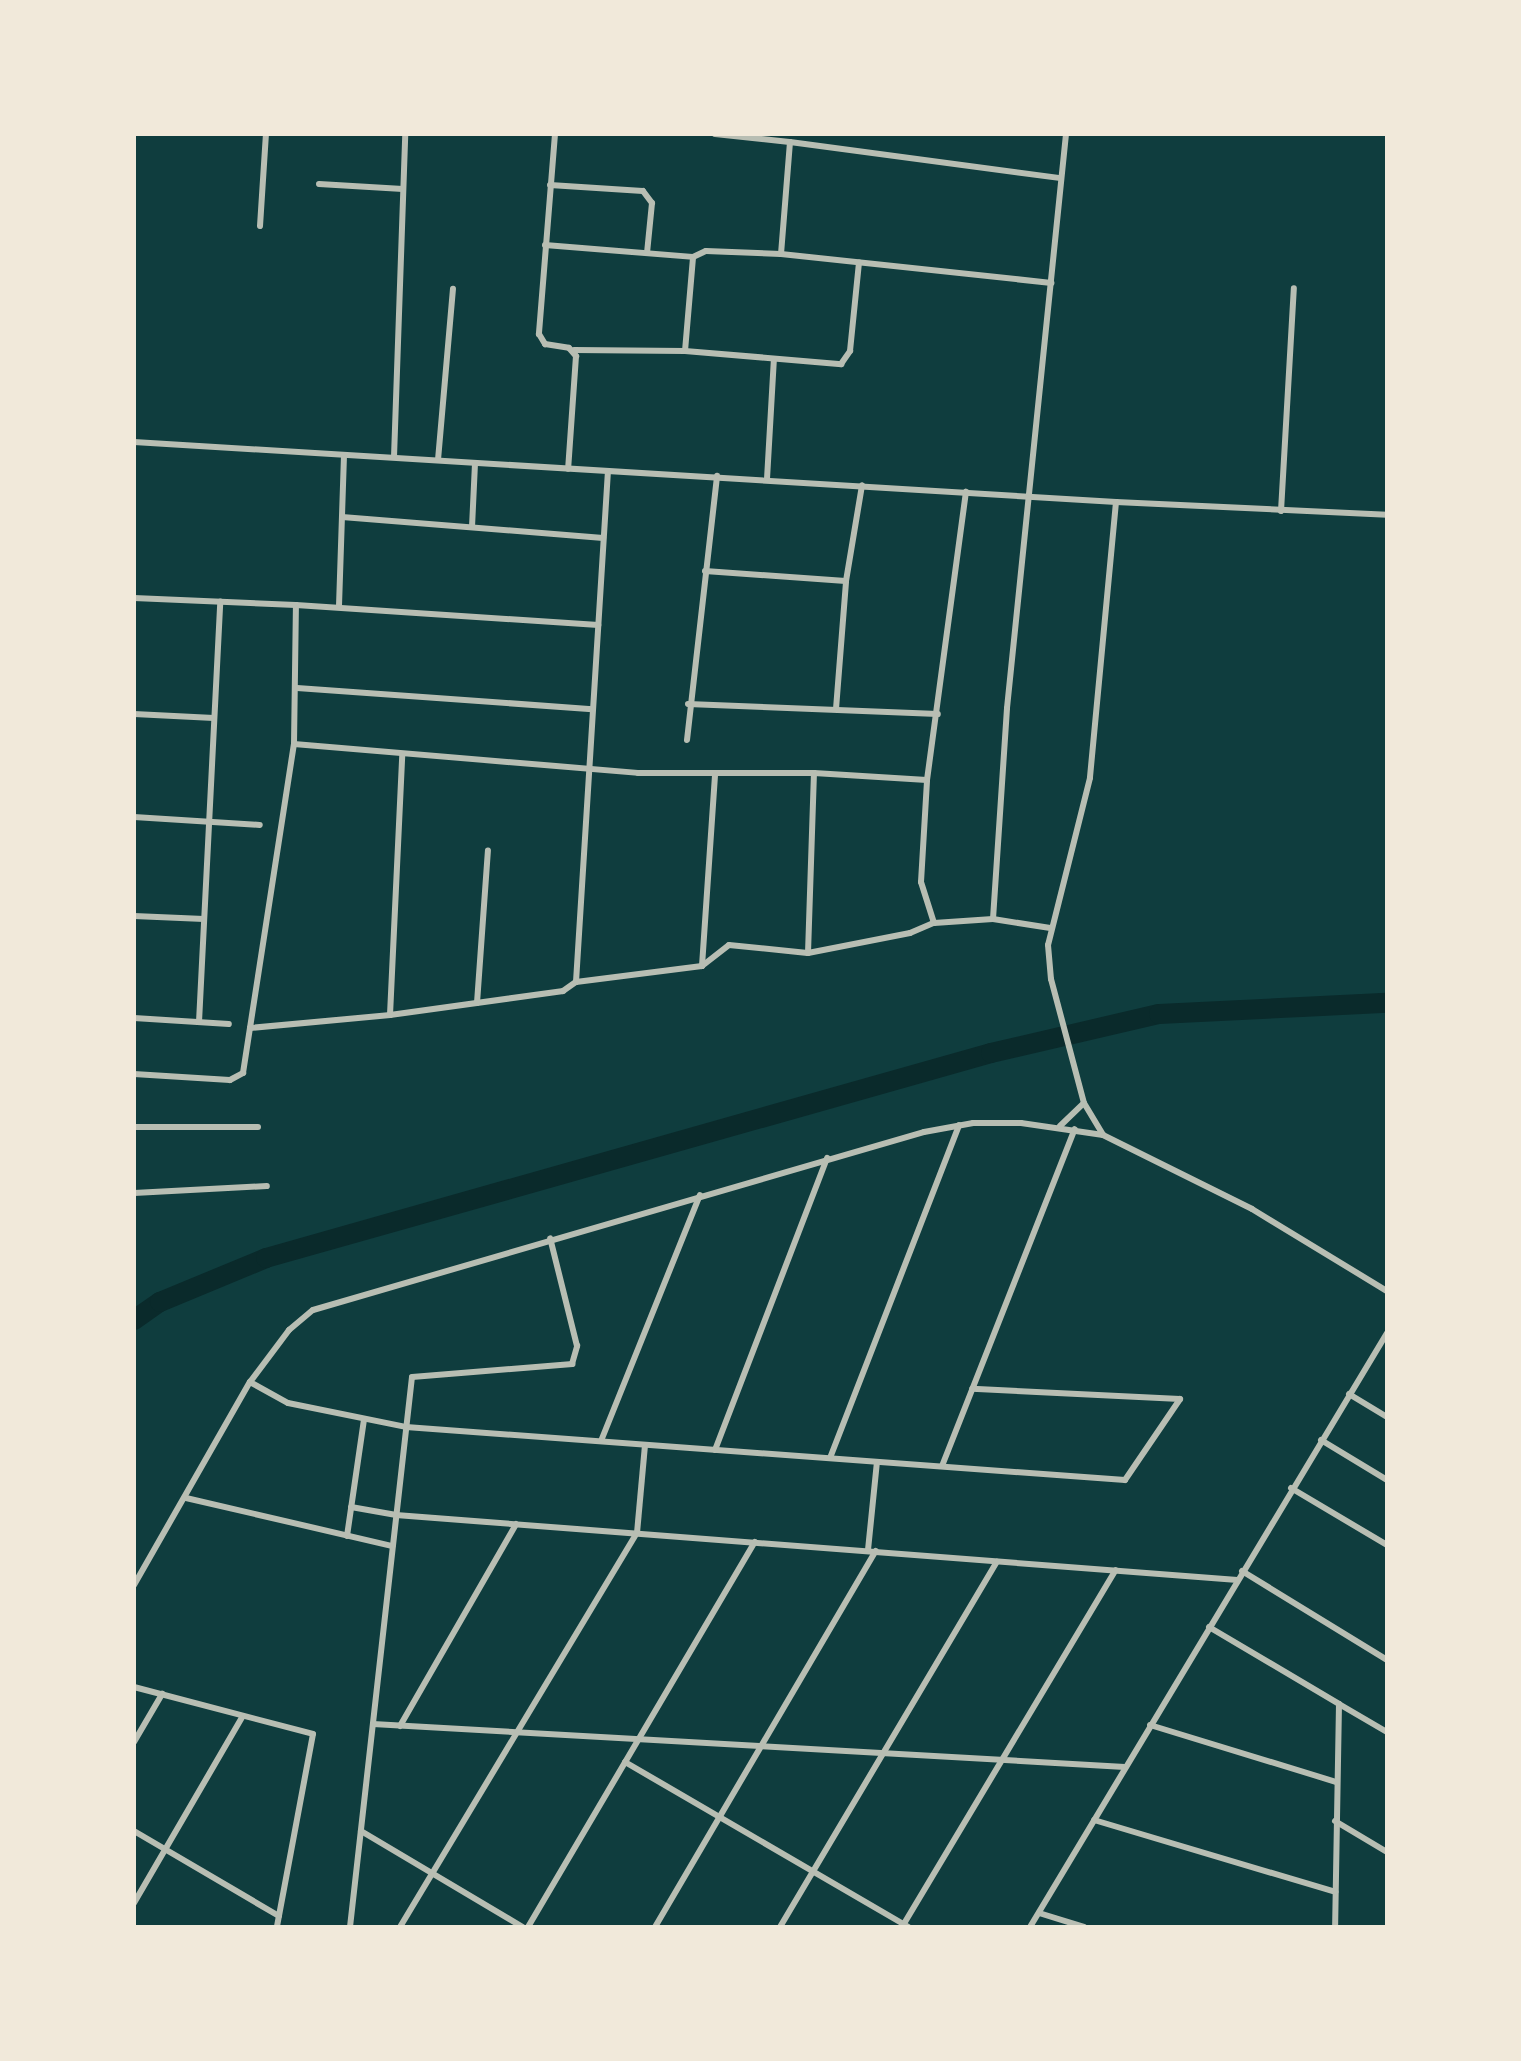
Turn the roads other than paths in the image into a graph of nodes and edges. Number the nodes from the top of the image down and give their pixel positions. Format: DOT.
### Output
graph roads {
  1 [pos="266,134"];
  2 [pos="405,134"];
  3 [pos="555,134"];
  4 [pos="715,134"];
  5 [pos="1066,134"];
  6 [pos="771,138"];
  7 [pos="790,142"];
  8 [pos="1061,178"];
  9 [pos="319,184"];
  10 [pos="550,185"];
  11 [pos="403,189"];
  12 [pos="260,226"];
  13 [pos="545,245"];
  14 [pos="647,253"];
  15 [pos="781,254"];
  16 [pos="693,257"];
  17 [pos="859,262"];
  18 [pos="1051,283"];
  19 [pos="1294,288"];
  20 [pos="453,289"];
  21 [pos="574,350"];
  22 [pos="685,351"];
  23 [pos="774,359"];
  24 [pos="134,442"];
  25 [pos="344,455"];
  26 [pos="394,457"];
  27 [pos="438,460"];
  28 [pos="475,463"];
  29 [pos="568,469"];
  30 [pos="608,471"];
  31 [pos="717,476"];
  32 [pos="767,479"];
  33 [pos="862,485"];
  34 [pos="966,492"];
  35 [pos="1030,496"];
  36 [pos="1116,502"];
  37 [pos="1281,511"];
  38 [pos="1387,515"];
  39 [pos="342,517"];
  40 [pos="472,527"];
  41 [pos="603,538"];
  42 [pos="705,571"];
  43 [pos="846,581"];
  44 [pos="134,598"];
  45 [pos="220,602"];
  46 [pos="296,605"];
  47 [pos="339,606"];
  48 [pos="598,625"];
  49 [pos="297,688"];
  50 [pos="688,704"];
  51 [pos="592,709"];
  52 [pos="836,709"];
  53 [pos="134,714"];
  54 [pos="938,714"];
  55 [pos="214,718"];
  56 [pos="687,740"];
  57 [pos="294,744"];
  58 [pos="402,756"];
  59 [pos="587,770"];
  60 [pos="814,773"];
  61 [pos="715,775"];
  62 [pos="927,780"];
  63 [pos="134,817"];
  64 [pos="209,820"];
  65 [pos="260,825"];
  66 [pos="488,850"];
  67 [pos="134,916"];
  68 [pos="204,919"];
  69 [pos="993,919"];
  70 [pos="934,923"];
  71 [pos="1050,928"];
  72 [pos="808,953"];
  73 [pos="702,966"];
  74 [pos="576,982"];
  75 [pos="477,1003"];
  76 [pos="390,1015"];
  77 [pos="134,1018"];
  78 [pos="199,1022"];
  79 [pos="229,1024"];
  80 [pos="250,1028"];
  81 [pos="134,1074"];
  82 [pos="1084,1103"];
  83 [pos="959,1125"];
  84 [pos="1060,1126"];
  85 [pos="134,1127"];
  86 [pos="258,1127"];
  87 [pos="1075,1129"];
  88 [pos="1103,1135"];
  89 [pos="827,1158"];
  90 [pos="267,1186"];
  91 [pos="134,1193"];
  92 [pos="700,1195"];
  93 [pos="550,1238"];
  94 [pos="1387,1291"];
  95 [pos="1387,1333"];
  96 [pos="250,1382"];
  97 [pos="972,1389"];
  98 [pos="1349,1394"];
  99 [pos="1387,1417"];
  100 [pos="364,1419"];
  101 [pos="406,1427"];
  102 [pos="1321,1440"];
  103 [pos="601,1441"];
  104 [pos="645,1445"];
  105 [pos="715,1450"];
  106 [pos="830,1458"];
  107 [pos="877,1462"];
  108 [pos="942,1466"];
  109 [pos="1387,1480"];
  110 [pos="1291,1488"];
  111 [pos="186,1498"];
  112 [pos="351,1507"];
  113 [pos="396,1515"];
  114 [pos="516,1524"];
  115 [pos="637,1533"];
  116 [pos="347,1536"];
  117 [pos="755,1542"];
  118 [pos="1387,1545"];
  119 [pos="393,1546"];
  120 [pos="872,1551"];
  121 [pos="997,1561"];
  122 [pos="1116,1570"];
  123 [pos="1242,1571"];
  124 [pos="1237,1580"];
  125 [pos="134,1585"];
  126 [pos="1209,1627"];
  127 [pos="1387,1660"];
  128 [pos="134,1687"];
  129 [pos="162,1694"];
  130 [pos="1339,1704"];
  131 [pos="243,1716"];
  132 [pos="373,1724"];
  133 [pos="1150,1725"];
  134 [pos="400,1726"];
  135 [pos="1387,1732"];
  136 [pos="517,1733"];
  137 [pos="639,1740"];
  138 [pos="134,1742"];
  139 [pos="761,1747"];
  140 [pos="883,1754"];
  141 [pos="1002,1760"];
  142 [pos="625,1762"];
  143 [pos="1125,1767"];
  144 [pos="1336,1782"];
  145 [pos="720,1817"];
  146 [pos="1094,1820"];
  147 [pos="1335,1821"];
  148 [pos="134,1831"];
  149 [pos="361,1831"];
  150 [pos="165,1849"];
  151 [pos="1387,1852"];
  152 [pos="433,1872"];
  153 [pos="813,1872"];
  154 [pos="1335,1892"];
  155 [pos="134,1903"];
  156 [pos="1039,1913"];
  157 [pos="279,1916"];
  158 [pos="904,1926"];
  159 [pos="1337,1926"];
  160 [pos="277,1927"];
  161 [pos="350,1927"];
  162 [pos="400,1927"];
  163 [pos="526,1927"];
  164 [pos="655,1927"];
  165 [pos="780,1927"];
  166 [pos="1030,1927"];
  167 [pos="1084,1927"];
  1 -- 12 [label="street"];
  2 -- 11 [label="street"];
  3 -- 10 [label="street"];
  4 -- 6 [label="street"];
  5 -- 8 [label="street"];
  6 -- 7 [label="street"];
  7 -- 8 [label="street"];
  7 -- 15 [label="street"];
  8 -- 18 [label="street"];
  9 -- 11 [label="street"];
  10 -- 13 [label="street"];
  10 -- 14 [label="street"];
  11 -- 26 [label="street"];
  13 -- 14 [label="street"];
  13 -- 21 [label="street"];
  14 -- 16 [label="street"];
  15 -- 16 [label="street"];
  15 -- 17 [label="street"];
  16 -- 22 [label="street"];
  17 -- 18 [label="street"];
  17 -- 23 [label="street"];
  18 -- 35 [label="street"];
  19 -- 37 [label="street"];
  20 -- 27 [label="street"];
  21 -- 22 [label="street"];
  21 -- 29 [label="street"];
  22 -- 23 [label="street"];
  23 -- 32 [label="street"];
  24 -- 25 [label="street"];
  25 -- 26 [label="street"];
  25 -- 39 [label="street"];
  26 -- 27 [label="street"];
  27 -- 28 [label="street"];
  28 -- 29 [label="street"];
  28 -- 40 [label="street"];
  29 -- 30 [label="street"];
  30 -- 31 [label="street"];
  30 -- 41 [label="street"];
  31 -- 32 [label="street"];
  31 -- 42 [label="street"];
  32 -- 33 [label="street"];
  33 -- 34 [label="street"];
  33 -- 43 [label="street"];
  34 -- 35 [label="street"];
  34 -- 54 [label="street"];
  35 -- 36 [label="street"];
  35 -- 69 [label="street"];
  36 -- 37 [label="street"];
  36 -- 71 [label="street"];
  37 -- 38 [label="street"];
  39 -- 40 [label="street"];
  39 -- 47 [label="street"];
  40 -- 41 [label="street"];
  41 -- 48 [label="street"];
  42 -- 43 [label="street"];
  42 -- 50 [label="street"];
  43 -- 52 [label="street"];
  44 -- 45 [label="street"];
  45 -- 46 [label="street"];
  45 -- 55 [label="street"];
  46 -- 47 [label="street"];
  46 -- 49 [label="street"];
  47 -- 48 [label="street"];
  48 -- 51 [label="street"];
  49 -- 51 [label="street"];
  49 -- 57 [label="street"];
  50 -- 52 [label="street"];
  50 -- 56 [label="street"];
  51 -- 59 [label="street"];
  52 -- 54 [label="street"];
  53 -- 55 [label="street"];
  54 -- 62 [label="street"];
  55 -- 64 [label="street"];
  57 -- 58 [label="street"];
  57 -- 80 [label="street"];
  58 -- 59 [label="street"];
  58 -- 76 [label="street"];
  59 -- 61 [label="street"];
  59 -- 74 [label="street"];
  60 -- 61 [label="street"];
  60 -- 62 [label="street"];
  60 -- 72 [label="street"];
  61 -- 73 [label="street"];
  62 -- 70 [label="street"];
  63 -- 64 [label="street"];
  64 -- 65 [label="street"];
  64 -- 68 [label="street"];
  66 -- 75 [label="street"];
  67 -- 68 [label="street"];
  68 -- 78 [label="street"];
  69 -- 70 [label="street"];
  69 -- 71 [label="street"];
  70 -- 72 [label="street"];
  71 -- 82 [label="street"];
  72 -- 73 [label="street"];
  73 -- 74 [label="street"];
  74 -- 75 [label="street"];
  75 -- 76 [label="street"];
  76 -- 80 [label="street"];
  77 -- 78 [label="street"];
  78 -- 79 [label="street"];
  80 -- 81 [label="street"];
  82 -- 84 [label="street"];
  82 -- 88 [label="street"];
  83 -- 84 [label="street"];
  83 -- 89 [label="street"];
  83 -- 106 [label="street"];
  84 -- 87 [label="street"];
  85 -- 86 [label="street"];
  87 -- 88 [label="street"];
  87 -- 97 [label="street"];
  88 -- 94 [label="street"];
  89 -- 92 [label="street"];
  89 -- 105 [label="street"];
  90 -- 91 [label="street"];
  92 -- 93 [label="street"];
  92 -- 103 [label="street"];
  93 -- 96 [label="street"];
  93 -- 101 [label="street"];
  95 -- 98 [label="street"];
  96 -- 100 [label="street"];
  96 -- 111 [label="street"];
  97 -- 108 [label="street"];
  97 -- 108 [label="street"];
  98 -- 99 [label="street"];
  98 -- 102 [label="street"];
  100 -- 101 [label="street"];
  100 -- 112 [label="street"];
  101 -- 103 [label="street"];
  101 -- 113 [label="street"];
  102 -- 109 [label="street"];
  102 -- 110 [label="street"];
  103 -- 104 [label="street"];
  104 -- 105 [label="street"];
  104 -- 115 [label="street"];
  105 -- 106 [label="street"];
  106 -- 107 [label="street"];
  107 -- 108 [label="street"];
  107 -- 120 [label="street"];
  110 -- 118 [label="street"];
  110 -- 123 [label="street"];
  111 -- 116 [label="street"];
  111 -- 125 [label="street"];
  112 -- 113 [label="street"];
  112 -- 116 [label="street"];
  113 -- 114 [label="street"];
  113 -- 119 [label="street"];
  114 -- 115 [label="street"];
  114 -- 134 [label="street"];
  115 -- 117 [label="street"];
  115 -- 136 [label="street"];
  116 -- 119 [label="street"];
  117 -- 120 [label="street"];
  117 -- 137 [label="street"];
  119 -- 132 [label="street"];
  120 -- 121 [label="street"];
  120 -- 139 [label="street"];
  121 -- 122 [label="street"];
  121 -- 140 [label="street"];
  122 -- 124 [label="street"];
  122 -- 141 [label="street"];
  123 -- 124 [label="street"];
  123 -- 127 [label="street"];
  124 -- 126 [label="street"];
  126 -- 130 [label="street"];
  126 -- 133 [label="street"];
  128 -- 129 [label="street"];
  129 -- 131 [label="street"];
  129 -- 138 [label="street"];
  130 -- 135 [label="street"];
  130 -- 144 [label="street"];
  131 -- 150 [label="street"];
  131 -- 157 [label="street"];
  132 -- 134 [label="street"];
  132 -- 149 [label="street"];
  133 -- 143 [label="street"];
  133 -- 144 [label="street"];
  134 -- 136 [label="street"];
  136 -- 137 [label="street"];
  136 -- 152 [label="street"];
  137 -- 139 [label="street"];
  137 -- 142 [label="street"];
  139 -- 140 [label="street"];
  139 -- 145 [label="street"];
  140 -- 141 [label="street"];
  140 -- 153 [label="street"];
  141 -- 143 [label="street"];
  141 -- 158 [label="street"];
  142 -- 145 [label="street"];
  142 -- 163 [label="street"];
  143 -- 146 [label="street"];
  144 -- 147 [label="street"];
  145 -- 153 [label="street"];
  145 -- 164 [label="street"];
  146 -- 154 [label="street"];
  146 -- 156 [label="street"];
  147 -- 151 [label="street"];
  147 -- 154 [label="street"];
  148 -- 150 [label="street"];
  149 -- 152 [label="street"];
  149 -- 161 [label="street"];
  150 -- 155 [label="street"];
  150 -- 157 [label="street"];
  152 -- 162 [label="street"];
  152 -- 163 [label="street"];
  153 -- 158 [label="street"];
  153 -- 165 [label="street"];
  154 -- 159 [label="street"];
  156 -- 166 [label="street"];
  156 -- 167 [label="street"];
  157 -- 160 [label="street"];
}
